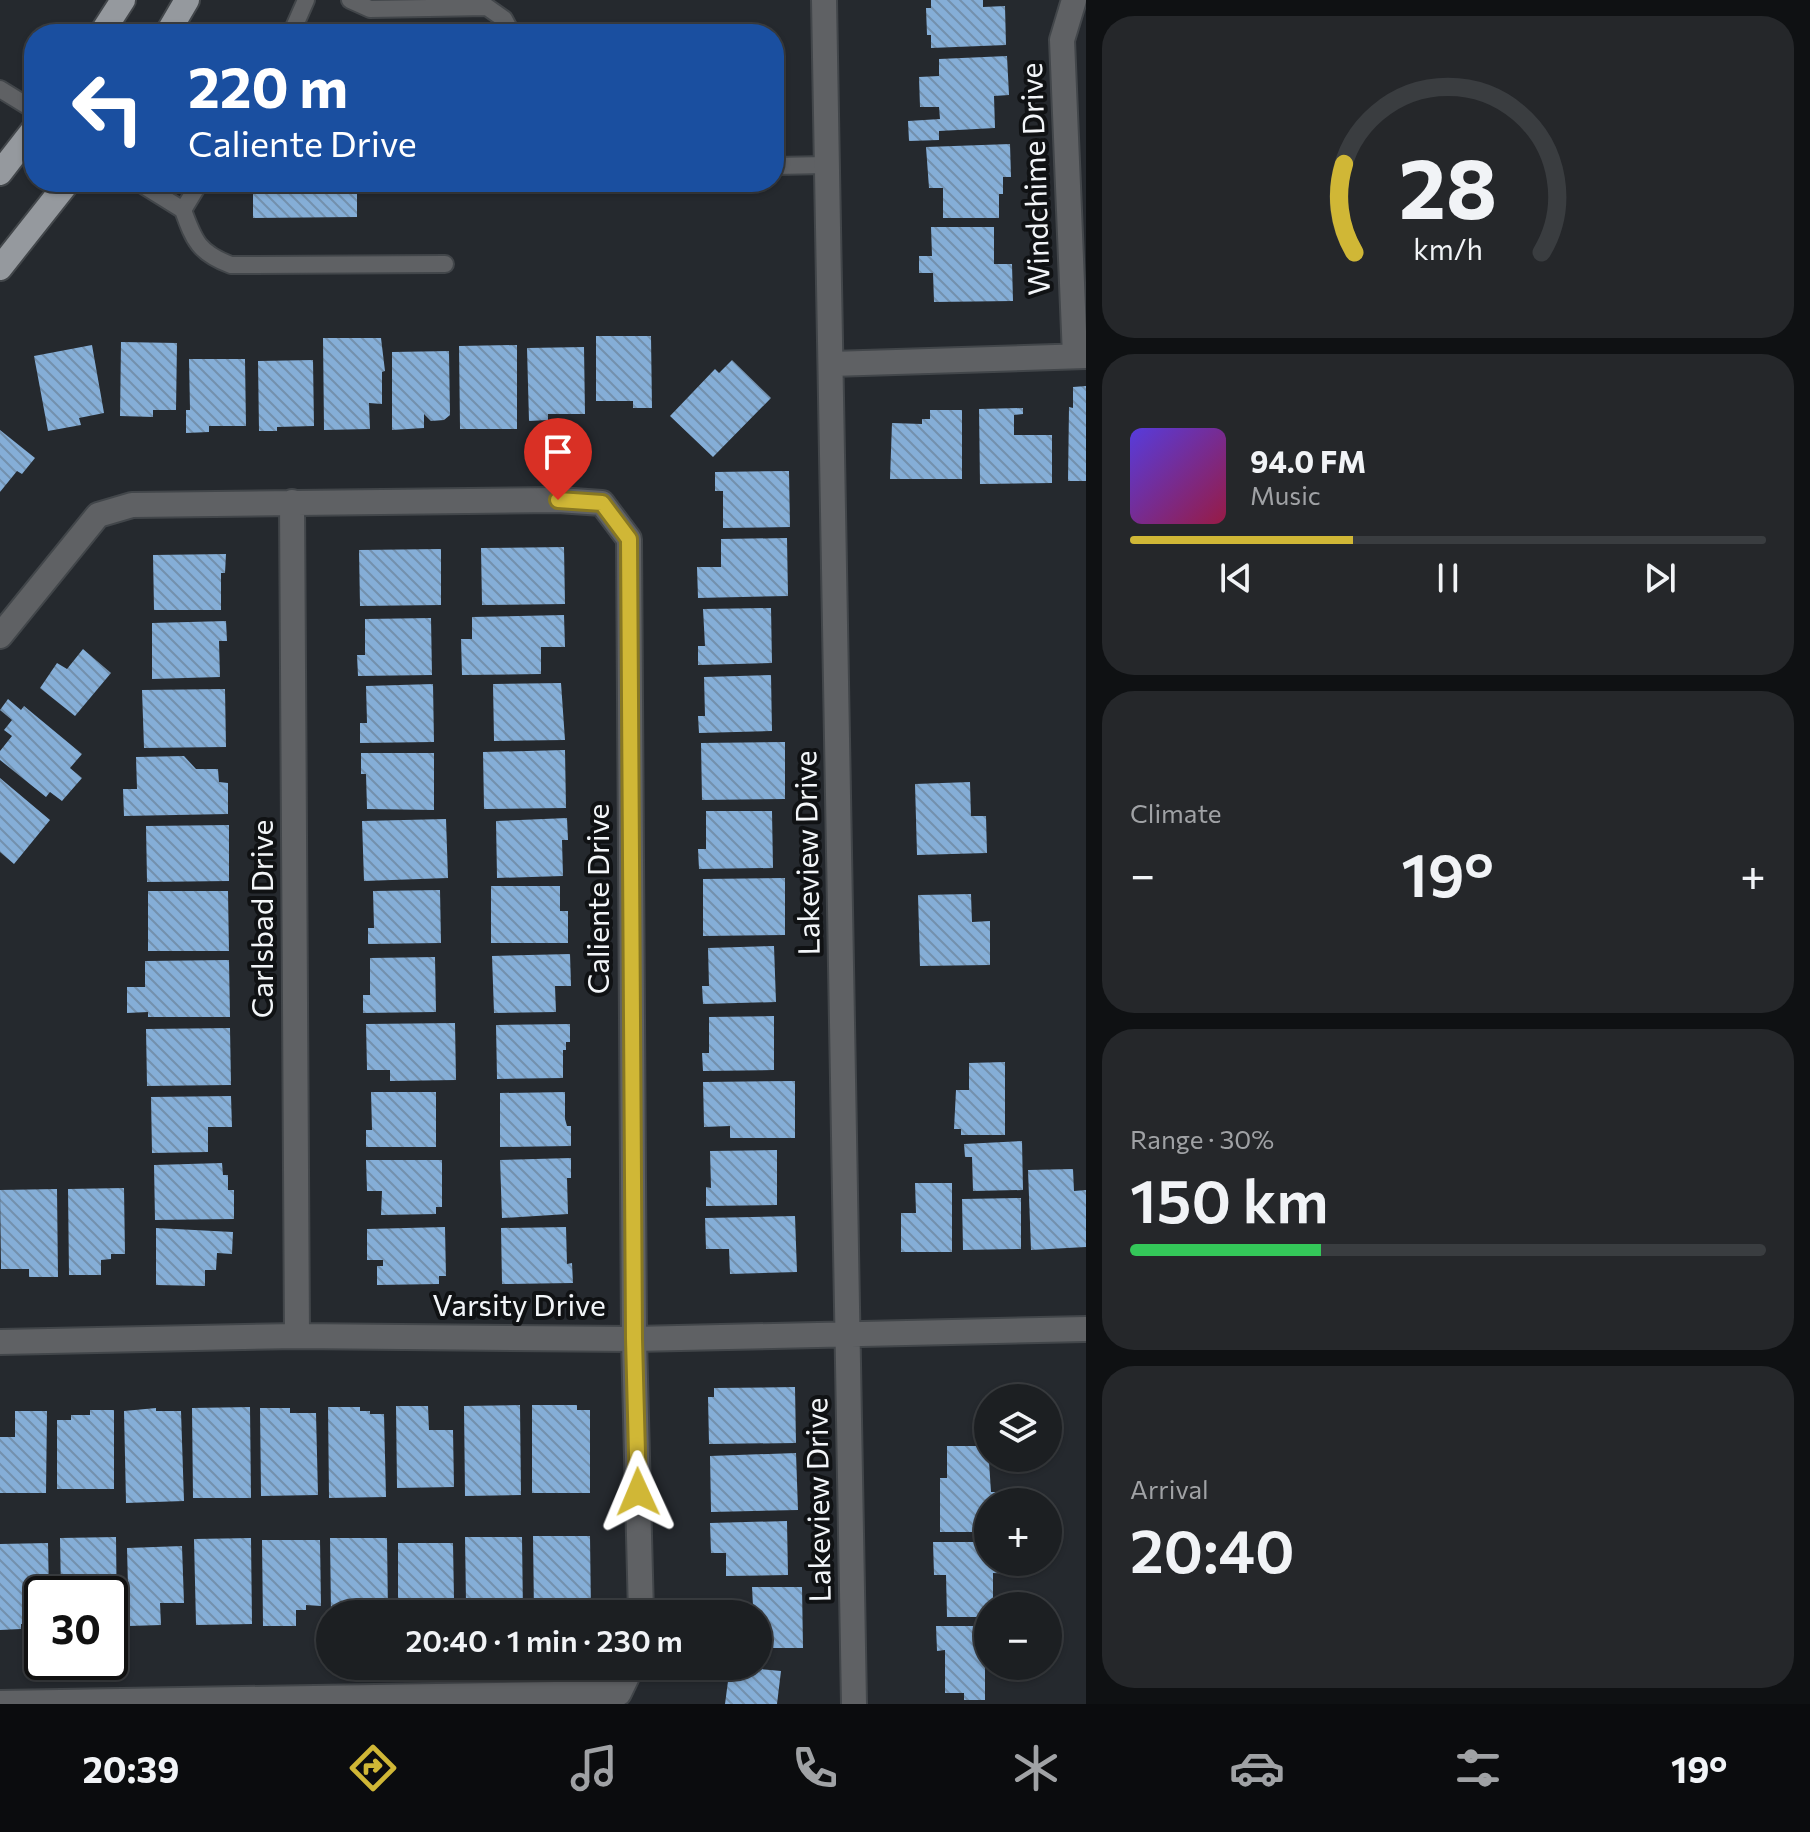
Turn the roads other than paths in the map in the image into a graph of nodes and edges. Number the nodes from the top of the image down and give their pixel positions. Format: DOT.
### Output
graph roads {
  1 [pos="123,0"];
  2 [pos="187,0"];
  3 [pos="306,0"];
  4 [pos="350,0"];
  5 [pos="824,0"];
  6 [pos="1074,0"];
  7 [pos="107,24"];
  8 [pos="173,24"];
  9 [pos="295,24"];
  10 [pos="507,24"];
  11 [pos="0,89"];
  12 [pos="24,104"];
  13 [pos="24,142"];
  14 [pos="827,165"];
  15 [pos="784,166"];
  16 [pos="0,173"];
  17 [pos="60,192"];
  18 [pos="154,192"];
  19 [pos="194,192"];
  20 [pos="183,210"];
  21 [pos="445,264"];
  22 [pos="0,268"];
  23 [pos="1080,356"];
  24 [pos="831,364"];
  25 [pos="292,502"];
  26 [pos="0,636"];
  27 [pos="1086,1329"];
  28 [pos="849,1333"];
  29 [pos="297,1336"];
  30 [pos="634,1339"];
  31 [pos="0,1342"];
  32 [pos="641,1600"];
  33 [pos="625,1680"];
  34 [pos="226,1702"];
  35 [pos="0,1703"];
  36 [pos="854,1704"];
  1 -- 7 [label="main road"];
  2 -- 8 [label="main road"];
  3 -- 9 [label="lane"];
  4 -- 10 [label="lane"];
  5 -- 14 [label="street, Lakeview Drive"];
  6 -- 23 [label="street, Windchime Drive"];
  11 -- 12 [label="lane"];
  13 -- 16 [label="main road"];
  14 -- 15 [label="lane"];
  14 -- 24 [label="street, Lakeview Drive"];
  17 -- 22 [label="main road"];
  18 -- 20 [label="lane"];
  19 -- 20 [label="lane"];
  20 -- 21 [label="lane"];
  23 -- 24 [label="street"];
  24 -- 28 [label="street, Lakeview Drive"];
  25 -- 26 [label="street"];
  25 -- 29 [label="street, Carlsbad Drive"];
  25 -- 30 [label="street, Caliente Drive"];
  27 -- 28 [label="street, Varsity Drive"];
  28 -- 30 [label="street, Varsity Drive"];
  28 -- 36 [label="street, Lakeview Drive"];
  29 -- 30 [label="street, Varsity Drive"];
  29 -- 31 [label="street, Varsity Drive"];
  30 -- 32 [label="street, Caliente Drive"];
  33 -- 34 [label="street"];
  34 -- 35 [label="street"];
}
